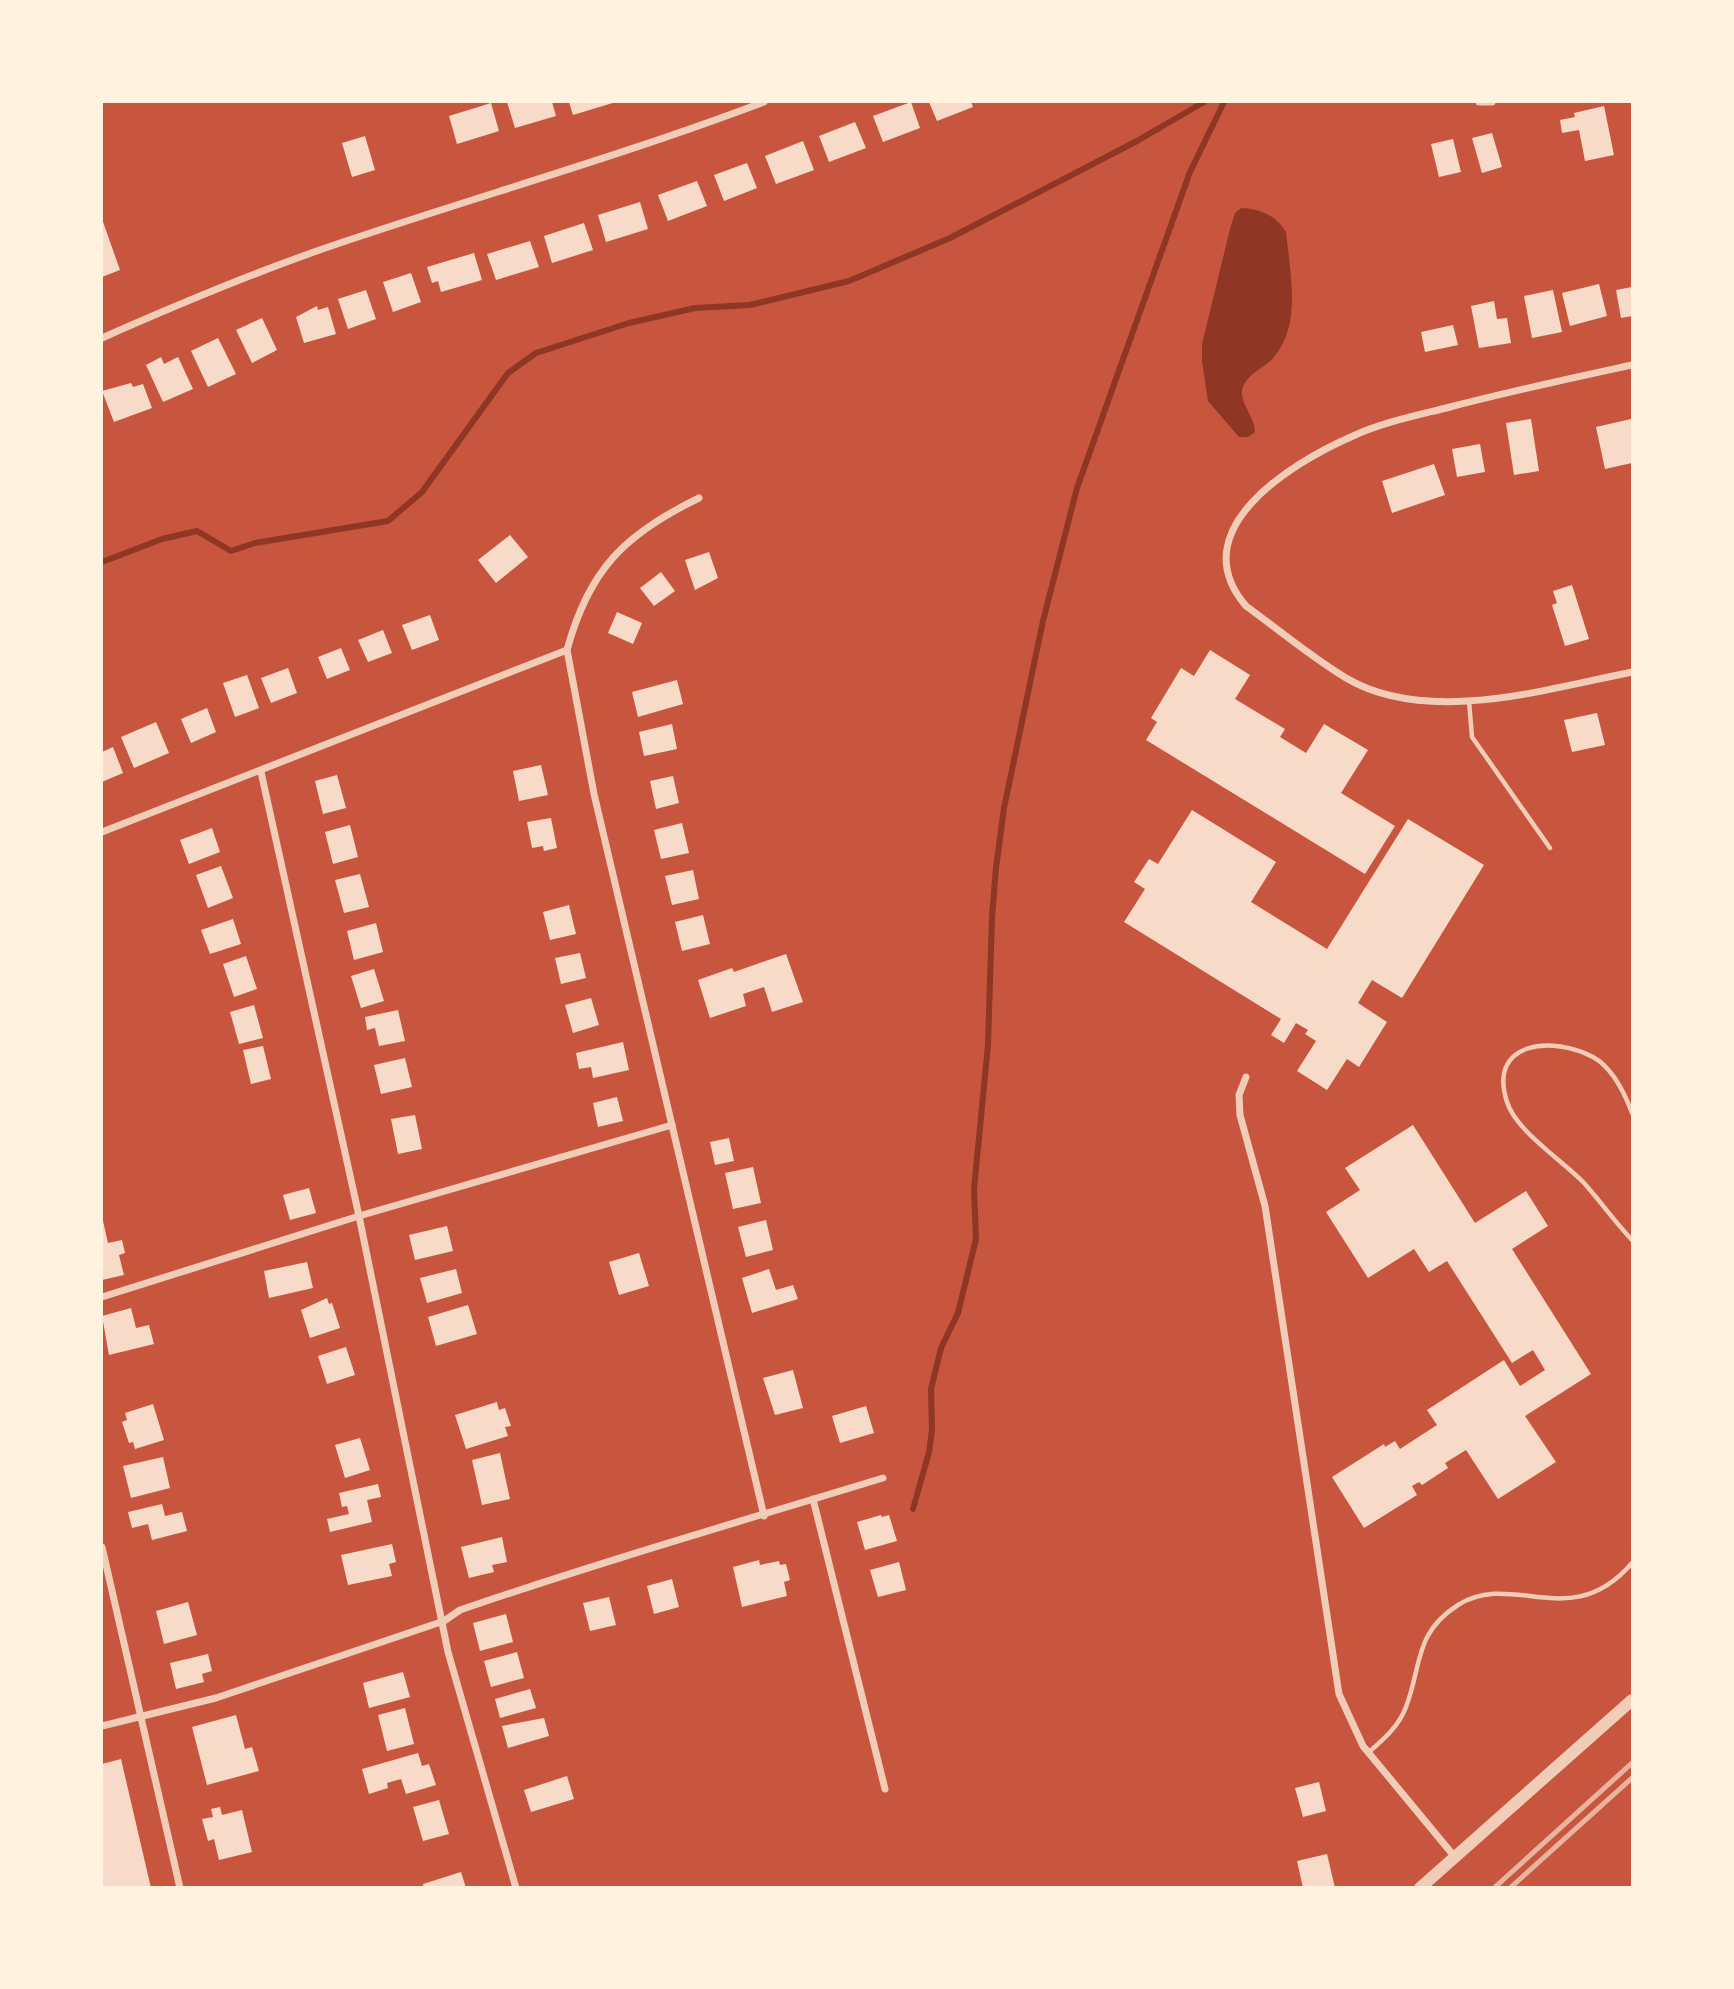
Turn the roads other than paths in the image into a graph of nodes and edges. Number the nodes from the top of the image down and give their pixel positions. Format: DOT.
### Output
graph roads {
  1 [pos="764,102"];
  2 [pos="1479,102"];
  3 [pos="1492,102"];
  4 [pos="102,338"];
  5 [pos="1633,365"];
  6 [pos="699,498"];
  7 [pos="567,650"];
  8 [pos="1633,672"];
  9 [pos="1469,701"];
  10 [pos="261,772"];
  11 [pos="102,832"];
  12 [pos="1550,848"];
  13 [pos="1246,1077"];
  14 [pos="1633,1113"];
  15 [pos="672,1125"];
  16 [pos="359,1216"];
  17 [pos="1633,1240"];
  18 [pos="102,1297"];
  19 [pos="883,1478"];
  20 [pos="813,1499"];
  21 [pos="764,1516"];
  22 [pos="102,1547"];
  23 [pos="1633,1563"];
  24 [pos="444,1621"];
  25 [pos="1633,1700"];
  26 [pos="142,1717"];
  27 [pos="102,1726"];
  28 [pos="1368,1753"];
  29 [pos="884,1789"];
  30 [pos="1454,1856"];
  31 [pos="180,1888"];
  32 [pos="516,1888"];
  33 [pos="1420,1888"];
  1 -- 4 [label="street"];
  2 -- 3 [label="street"];
  5 -- 9 [label="street"];
  6 -- 7 [label="street"];
  7 -- 10 [label="street"];
  7 -- 15 [label="street"];
  8 -- 9 [label="street"];
  9 -- 12 [label="lane"];
  10 -- 11 [label="street"];
  10 -- 16 [label="street"];
  13 -- 28 [label="street"];
  14 -- 17 [label="lane"];
  15 -- 16 [label="street"];
  15 -- 21 [label="street"];
  16 -- 18 [label="street"];
  16 -- 24 [label="street"];
  19 -- 20 [label="street"];
  20 -- 21 [label="street"];
  20 -- 29 [label="street"];
  21 -- 24 [label="street"];
  22 -- 26 [label="street"];
  23 -- 28 [label="lane"];
  24 -- 26 [label="street"];
  24 -- 32 [label="street"];
  25 -- 30 [label="street"];
  26 -- 27 [label="street"];
  26 -- 31 [label="street"];
  28 -- 30 [label="street"];
  30 -- 33 [label="street"];
}
